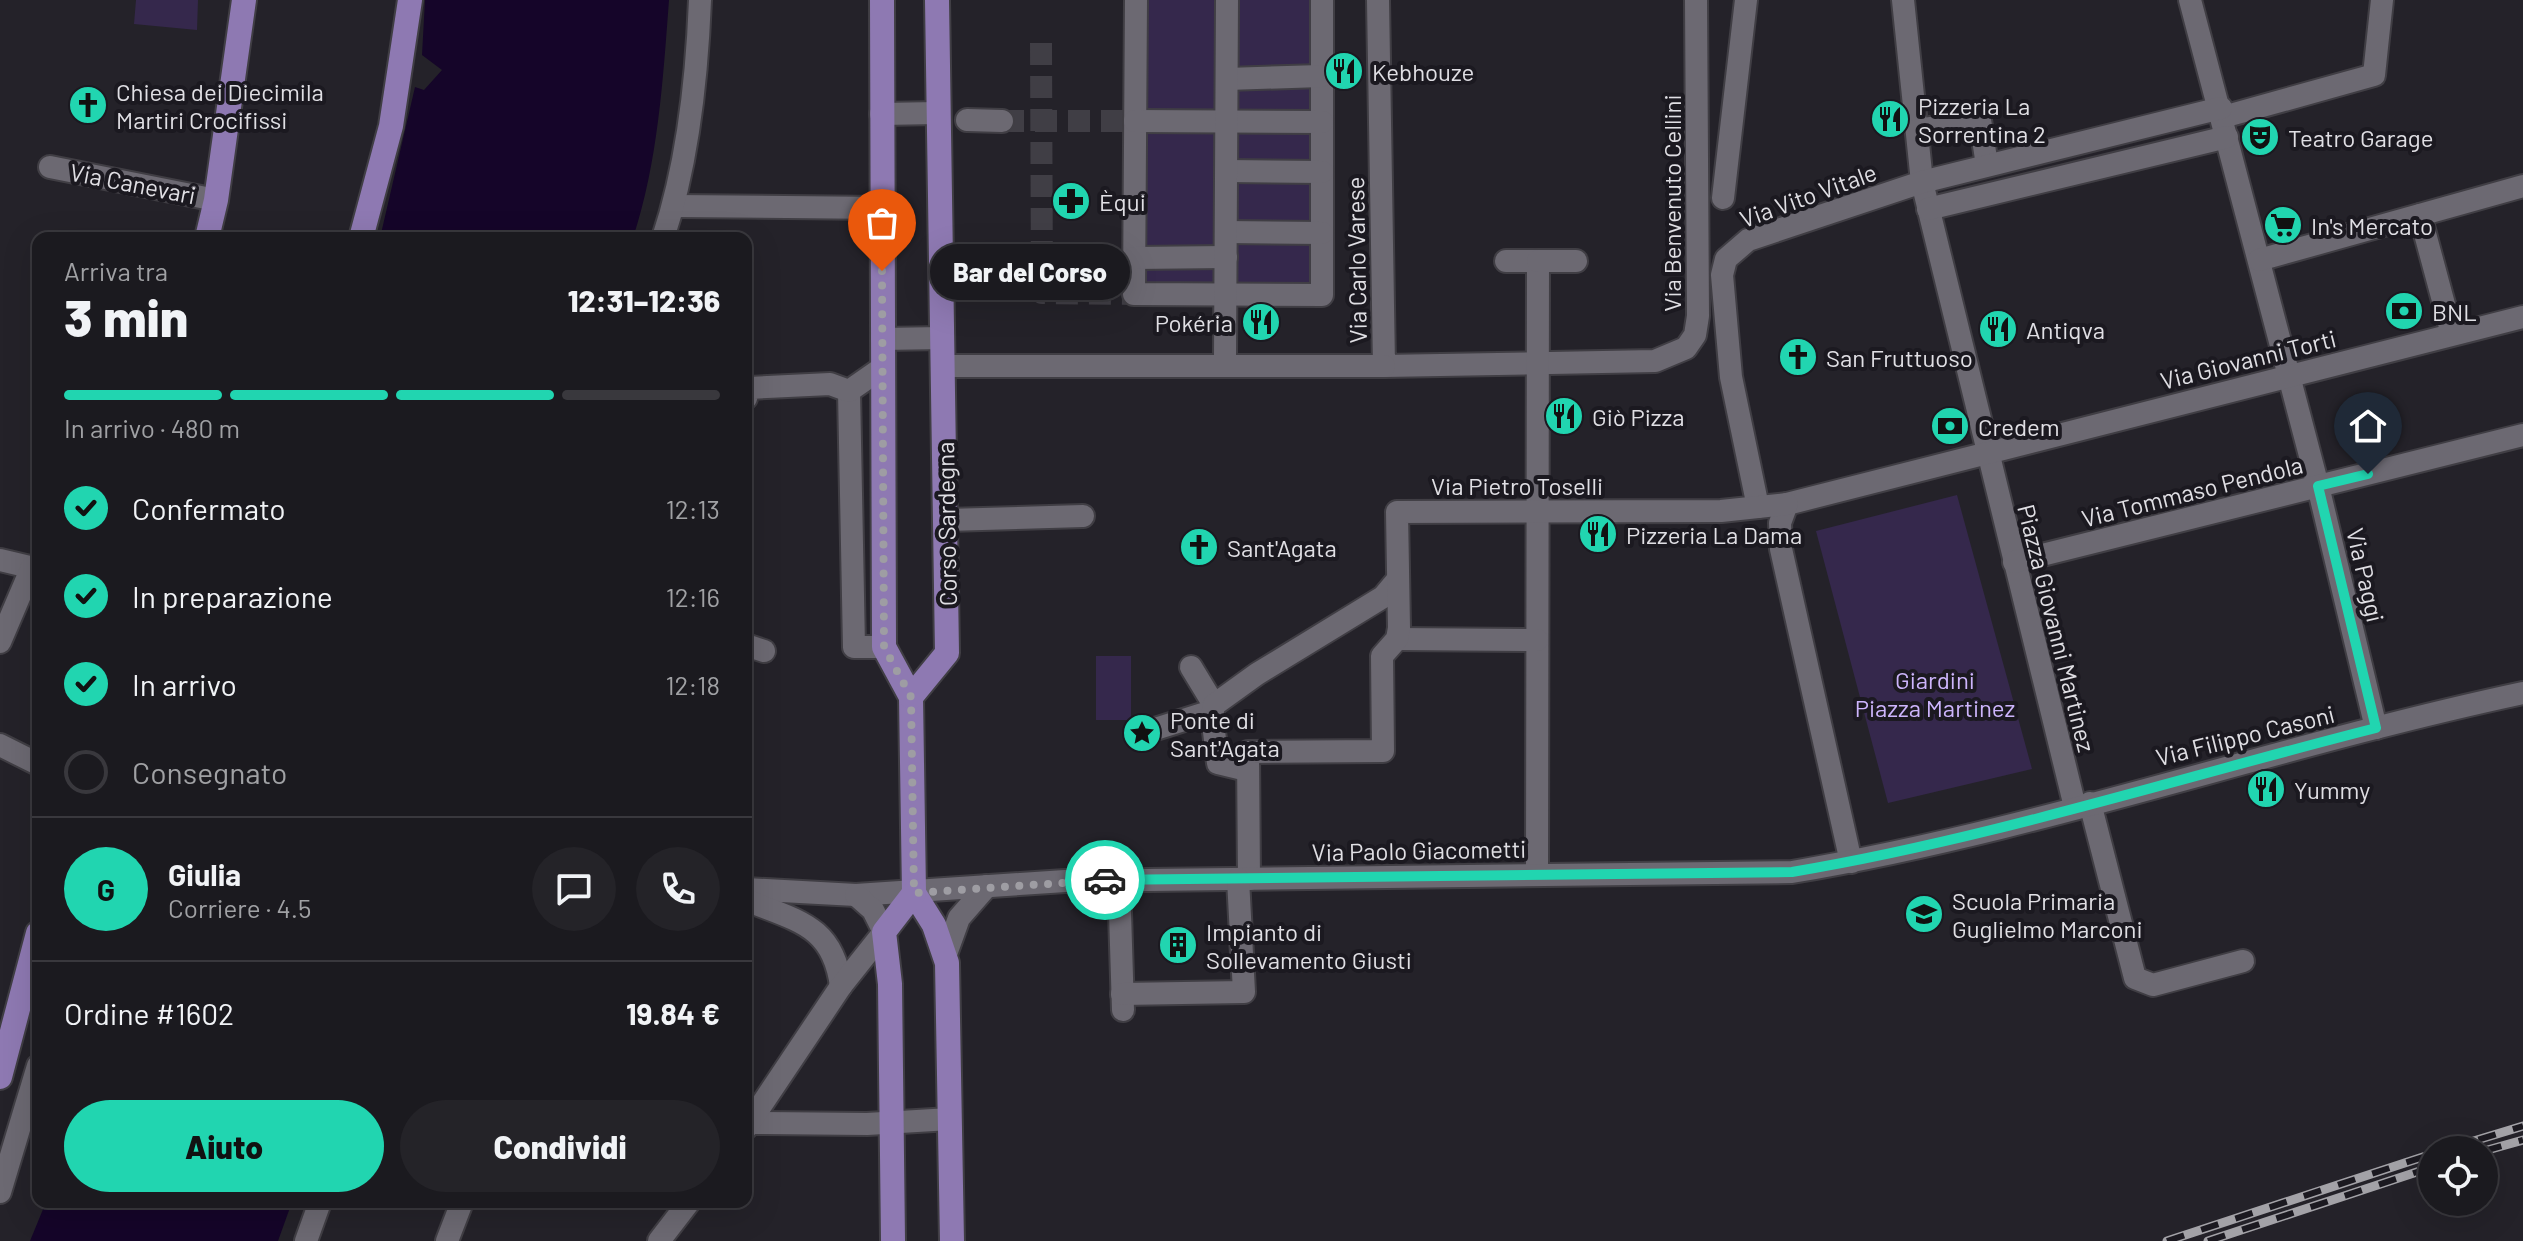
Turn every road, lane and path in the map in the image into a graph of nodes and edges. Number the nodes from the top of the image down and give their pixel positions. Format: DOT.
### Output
graph roads {
  1 [pos="410,0"];
  2 [pos="700,0"];
  3 [pos="882,0"];
  4 [pos="937,0"];
  5 [pos="1136,0"];
  6 [pos="1227,0"];
  7 [pos="1322,0"];
  8 [pos="1378,0"];
  9 [pos="1696,0"];
  10 [pos="1746,0"];
  11 [pos="1903,0"];
  12 [pos="2190,0"];
  13 [pos="2382,0"];
  14 [pos="245,5"];
  15 [pos="1321,76"];
  16 [pos="1227,79"];
  17 [pos="938,113"];
  18 [pos="881,114"];
  19 [pos="967,120"];
  20 [pos="1002,121"];
  21 [pos="1135,121"];
  22 [pos="1227,121"];
  23 [pos="2223,121"];
  24 [pos="1322,122"];
  25 [pos="1917,130"];
  26 [pos="1987,165"];
  27 [pos="50,167"];
  28 [pos="1227,171"];
  29 [pos="1322,172"];
  30 [pos="1922,182"];
  31 [pos="2523,186"];
  32 [pos="1723,198"];
  33 [pos="216,200"];
  34 [pos="674,206"];
  35 [pos="882,208"];
  36 [pos="1928,209"];
  37 [pos="2420,215"];
  38 [pos="208,232"];
  39 [pos="363,232"];
  40 [pos="665,232"];
  41 [pos="1226,232"];
  42 [pos="1322,233"];
  43 [pos="1226,257"];
  44 [pos="1134,258"];
  45 [pos="2259,260"];
  46 [pos="1506,261"];
  47 [pos="1538,261"];
  48 [pos="1576,261"];
  49 [pos="1225,294"];
  50 [pos="2523,317"];
  51 [pos="2452,334"];
  52 [pos="943,338"];
  53 [pos="882,339"];
  54 [pos="1225,357"];
  55 [pos="1538,364"];
  56 [pos="943,366"];
  57 [pos="1384,366"];
  58 [pos="882,368"];
  59 [pos="2289,376"];
  60 [pos="752,388"];
  61 [pos="849,391"];
  62 [pos="2523,435"];
  63 [pos="1987,454"];
  64 [pos="2318,486"];
  65 [pos="1787,504"];
  66 [pos="1758,507"];
  67 [pos="1537,510"];
  68 [pos="1083,516"];
  69 [pos="947,520"];
  70 [pos="0,560"];
  71 [pos="2014,562"];
  72 [pos="32,567"];
  73 [pos="32,574"];
  74 [pos="1398,579"];
  75 [pos="1397,639"];
  76 [pos="1537,640"];
  77 [pos="0,642"];
  78 [pos="884,647"];
  79 [pos="1191,667"];
  80 [pos="2523,693"];
  81 [pos="911,697"];
  82 [pos="1213,708"];
  83 [pos="2376,728"];
  84 [pos="1149,731"];
  85 [pos="0,745"];
  86 [pos="32,761"];
  87 [pos="1247,770"];
  88 [pos="2082,805"];
  89 [pos="1851,862"];
  90 [pos="1537,874"];
  91 [pos="1243,879"];
  92 [pos="1119,880"];
  93 [pos="987,886"];
  94 [pos="752,889"];
  95 [pos="914,893"];
  96 [pos="856,895"];
  97 [pos="752,903"];
  98 [pos="884,932"];
  99 [pos="32,952"];
  100 [pos="946,954"];
  101 [pos="2243,961"];
  102 [pos="841,986"];
  103 [pos="4,1043"];
  104 [pos="0,1077"];
  105 [pos="32,1086"];
  106 [pos="950,1119"];
  107 [pos="752,1120"];
  108 [pos="890,1122"];
  109 [pos="752,1126"];
  110 [pos="0,1192"];
  111 [pos="318,1208"];
  112 [pos="460,1208"];
  113 [pos="684,1208"];
  114 [pos="306,1241"];
  115 [pos="447,1241"];
  116 [pos="659,1241"];
  117 [pos="893,1241"];
  118 [pos="952,1241"];
  1 -- 39 [label="main road"];
  2 -- 34 [label="street"];
  3 -- 18 [label="main road"];
  4 -- 17 [label="main road, Corso Sardegna"];
  5 -- 21 [label="street"];
  6 -- 16 [label="street"];
  7 -- 15 [label="street"];
  8 -- 57 [label="street, Via Carlo Varese"];
  9 -- 55 [label="street, Via Benvenuto Cellini"];
  10 -- 32 [label="street"];
  11 -- 25 [label="street, Piazza Giovanni Martinez"];
  12 -- 23 [label="street, Via Paggi"];
  13 -- 23 [label="street"];
  14 -- 33 [label="main road, Via Canevari"];
  15 -- 16 [label="street"];
  15 -- 24 [label="street"];
  16 -- 22 [label="street"];
  17 -- 18 [label="street"];
  17 -- 52 [label="main road, Corso Sardegna"];
  18 -- 35 [label="main road"];
  19 -- 20 [label="street"];
  21 -- 22 [label="street"];
  21 -- 44 [label="street"];
  22 -- 24 [label="street"];
  22 -- 28 [label="street"];
  23 -- 26 [label="street"];
  23 -- 36 [label="street"];
  23 -- 45 [label="street, Via Paggi"];
  24 -- 29 [label="street"];
  25 -- 26 [label="street"];
  25 -- 30 [label="street, Piazza Giovanni Martinez"];
  26 -- 30 [label="street"];
  27 -- 33 [label="street, Via Canevari"];
  28 -- 29 [label="street"];
  28 -- 41 [label="street"];
  29 -- 42 [label="street"];
  30 -- 36 [label="street, Piazza Giovanni Martinez"];
  30 -- 66 [label="street, Via Vito Vitale"];
  31 -- 37 [label="street"];
  33 -- 38 [label="main road, Via Canevari"];
  34 -- 35 [label="street"];
  34 -- 40 [label="street"];
  35 -- 53 [label="main road"];
  36 -- 63 [label="street, Piazza Giovanni Martinez"];
  37 -- 45 [label="street"];
  37 -- 51 [label="street"];
  41 -- 42 [label="street"];
  41 -- 43 [label="street"];
  42 -- 49 [label="street"];
  43 -- 44 [label="street"];
  43 -- 49 [label="street"];
  44 -- 49 [label="street"];
  45 -- 59 [label="street, Via Paggi"];
  46 -- 47 [label="street"];
  47 -- 48 [label="street"];
  47 -- 55 [label="street"];
  49 -- 54 [label="street"];
  50 -- 51 [label="street, Via Giovanni Torti"];
  51 -- 59 [label="street, Via Giovanni Torti"];
  52 -- 53 [label="street"];
  52 -- 56 [label="main road, Corso Sardegna"];
  53 -- 58 [label="main road"];
  55 -- 57 [label="street, Via Carlo Varese"];
  55 -- 67 [label="street"];
  56 -- 57 [label="street"];
  56 -- 69 [label="main road, Corso Sardegna"];
  58 -- 61 [label="street"];
  58 -- 78 [label="main road"];
  59 -- 63 [label="street, Via Giovanni Torti"];
  59 -- 64 [label="street, Via Paggi"];
  60 -- 61 [label="street"];
  61 -- 78 [label="street"];
  62 -- 64 [label="street, Via Tommaso Pendola"];
  63 -- 65 [label="street"];
  63 -- 71 [label="street, Piazza Giovanni Martinez"];
  64 -- 71 [label="street, Via Tommaso Pendola"];
  64 -- 83 [label="street, Via Paggi"];
  65 -- 66 [label="street, Via Pietro Toselli"];
  65 -- 89 [label="street"];
  66 -- 67 [label="street, Via Pietro Toselli"];
  67 -- 74 [label="street, Via Pietro Toselli"];
  67 -- 76 [label="street"];
  68 -- 69 [label="street"];
  69 -- 81 [label="main road, Corso Sardegna"];
  70 -- 72 [label="street"];
  71 -- 88 [label="street, Piazza Giovanni Martinez"];
  73 -- 77 [label="street"];
  74 -- 75 [label="street, Via Pietro Toselli"];
  74 -- 82 [label="street"];
  75 -- 76 [label="street"];
  75 -- 87 [label="street"];
  76 -- 90 [label="street"];
  78 -- 81 [label="main road"];
  79 -- 82 [label="street"];
  80 -- 83 [label="street, Via Filippo Casoni"];
  81 -- 95 [label="main road"];
  82 -- 84 [label="street"];
  82 -- 87 [label="street"];
  83 -- 88 [label="street, Via Filippo Casoni"];
  85 -- 86 [label="street"];
  87 -- 91 [label="street"];
  88 -- 89 [label="street"];
  88 -- 101 [label="street, Piazza Giovanni Martinez"];
  89 -- 90 [label="street, Via Paolo Giacometti"];
  90 -- 91 [label="street, Via Paolo Giacometti"];
  91 -- 92 [label="street, Via Paolo Giacometti"];
  91 -- 92 [label="street"];
  92 -- 93 [label="street, Via Paolo Giacometti"];
  93 -- 95 [label="street, Via Paolo Giacometti"];
  93 -- 100 [label="street"];
  94 -- 96 [label="street, Via Paolo Giacometti"];
  95 -- 96 [label="street, Via Paolo Giacometti"];
  95 -- 98 [label="main road"];
  95 -- 100 [label="main road"];
  96 -- 98 [label="street"];
  97 -- 102 [label="street"];
  98 -- 102 [label="street"];
  98 -- 108 [label="main road"];
  99 -- 103 [label="main road"];
  100 -- 106 [label="main road"];
  102 -- 107 [label="street"];
  103 -- 104 [label="main road"];
  105 -- 110 [label="street"];
  106 -- 108 [label="street"];
  106 -- 118 [label="main road"];
  108 -- 109 [label="street"];
  108 -- 117 [label="main road"];
  111 -- 114 [label="street"];
  112 -- 115 [label="street"];
  113 -- 116 [label="street"];
}
